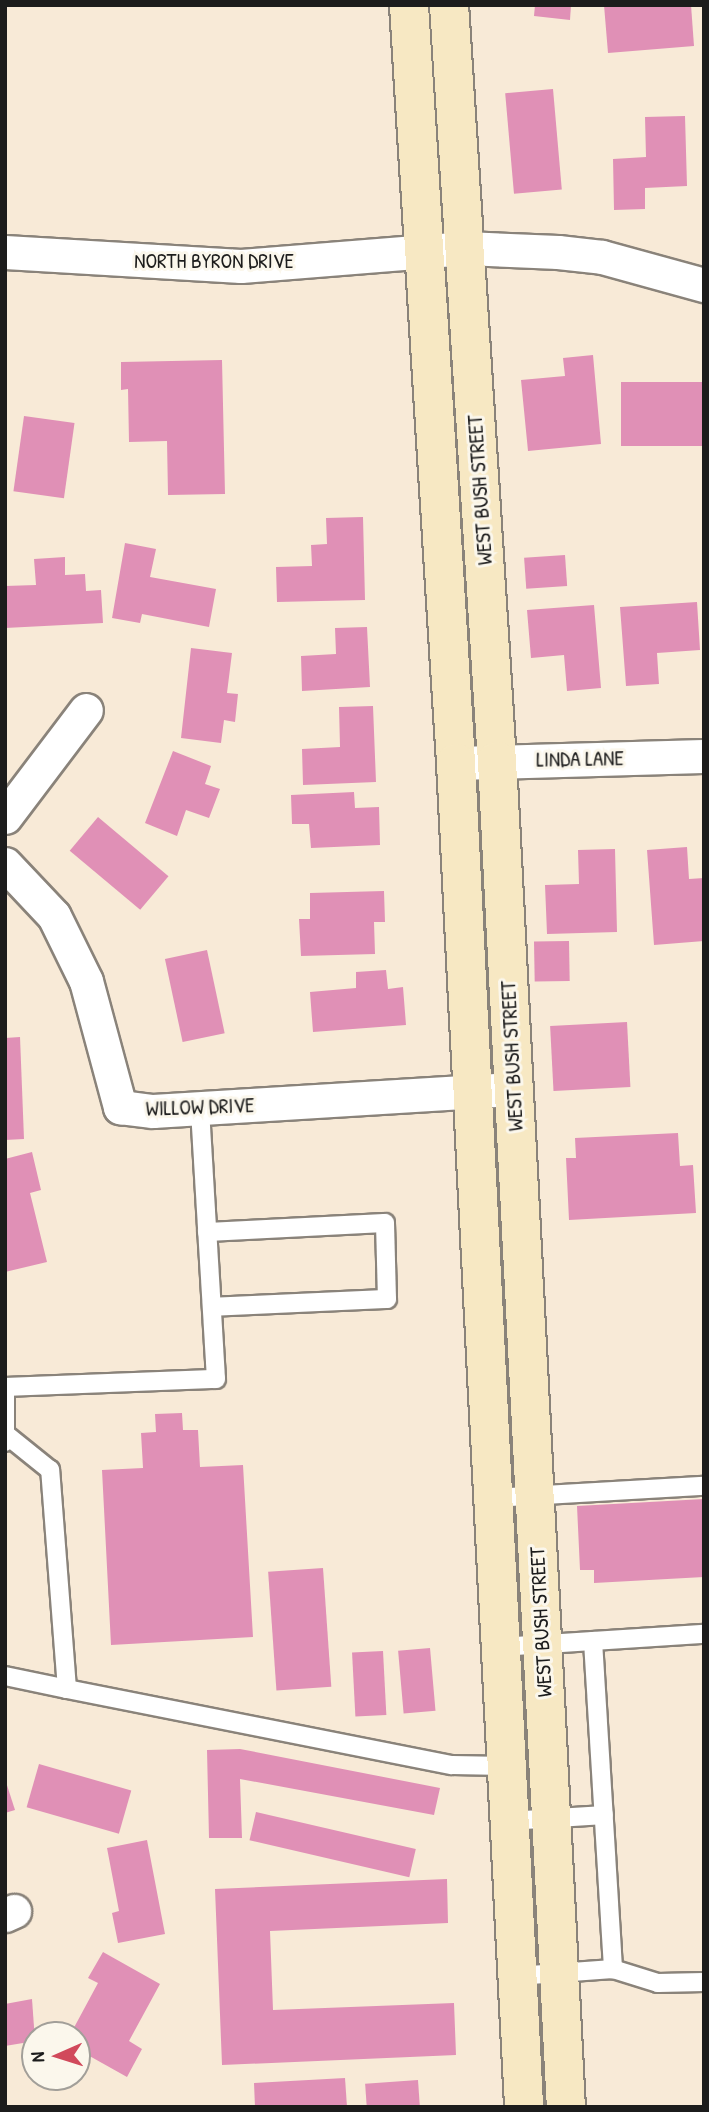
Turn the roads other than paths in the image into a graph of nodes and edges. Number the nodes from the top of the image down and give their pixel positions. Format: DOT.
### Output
graph roads {
  1 [pos="409,5"];
  2 [pos="449,5"];
  3 [pos="465,248"];
  4 [pos="5,252"];
  5 [pos="425,252"];
  6 [pos="704,285"];
  7 [pos="86,710"];
  8 [pos="704,755"];
  9 [pos="497,761"];
  10 [pos="456,764"];
  11 [pos="5,817"];
  12 [pos="5,864"];
  13 [pos="514,1089"];
  14 [pos="473,1091"];
  15 [pos="200,1109"];
  16 [pos="207,1232"];
  17 [pos="212,1307"];
  18 [pos="5,1387"];
  19 [pos="7,1440"];
  20 [pos="704,1486"];
  21 [pos="534,1495"];
  22 [pos="493,1498"];
  23 [pos="704,1634"];
  24 [pos="593,1641"];
  25 [pos="542,1644"];
  26 [pos="500,1647"];
  27 [pos="5,1676"];
  28 [pos="67,1689"];
  29 [pos="506,1766"];
  30 [pos="604,1815"];
  31 [pos="551,1818"];
  32 [pos="509,1821"];
  33 [pos="613,1969"];
  34 [pos="559,1973"];
  35 [pos="517,1976"];
  36 [pos="704,1982"];
  37 [pos="524,2107"];
  38 [pos="566,2107"];
  1 -- 5 [label="main road, WEST BUSH STREET"];
  2 -- 3 [label="main road, WEST BUSH STREET"];
  3 -- 5 [label="street, NORTH BYRON DRIVE"];
  3 -- 6 [label="street, NORTH BYRON DRIVE"];
  3 -- 9 [label="main road, WEST BUSH STREET"];
  4 -- 5 [label="street, NORTH BYRON DRIVE"];
  5 -- 10 [label="main road, WEST BUSH STREET"];
  7 -- 11 [label="street"];
  8 -- 9 [label="street, LINDA LANE"];
  9 -- 10 [label="street, LINDA LANE"];
  9 -- 13 [label="main road, WEST BUSH STREET"];
  10 -- 14 [label="main road, WEST BUSH STREET"];
  12 -- 15 [label="street, WILLOW DRIVE"];
  13 -- 14 [label="street, WILLOW DRIVE"];
  13 -- 21 [label="main road, WEST BUSH STREET"];
  14 -- 15 [label="street, WILLOW DRIVE"];
  14 -- 22 [label="main road, WEST BUSH STREET"];
  15 -- 16 [label="lane"];
  16 -- 17 [label="lane"];
  16 -- 17 [label="lane"];
  17 -- 18 [label="lane"];
  18 -- 19 [label="lane"];
  19 -- 28 [label="lane"];
  20 -- 21 [label="lane"];
  21 -- 22 [label="lane"];
  21 -- 25 [label="main road, WEST BUSH STREET"];
  22 -- 26 [label="main road, WEST BUSH STREET"];
  23 -- 24 [label="lane"];
  24 -- 25 [label="lane"];
  24 -- 30 [label="lane"];
  25 -- 26 [label="lane"];
  25 -- 31 [label="main road, WEST BUSH STREET"];
  26 -- 29 [label="main road, WEST BUSH STREET"];
  27 -- 28 [label="lane"];
  28 -- 29 [label="lane"];
  29 -- 32 [label="main road, WEST BUSH STREET"];
  30 -- 31 [label="lane"];
  30 -- 33 [label="lane"];
  31 -- 32 [label="lane"];
  31 -- 34 [label="main road, WEST BUSH STREET"];
  32 -- 35 [label="main road, WEST BUSH STREET"];
  33 -- 34 [label="lane"];
  33 -- 36 [label="lane"];
  34 -- 35 [label="lane"];
  34 -- 38 [label="main road, WEST BUSH STREET"];
  35 -- 37 [label="main road, WEST BUSH STREET"];
}
